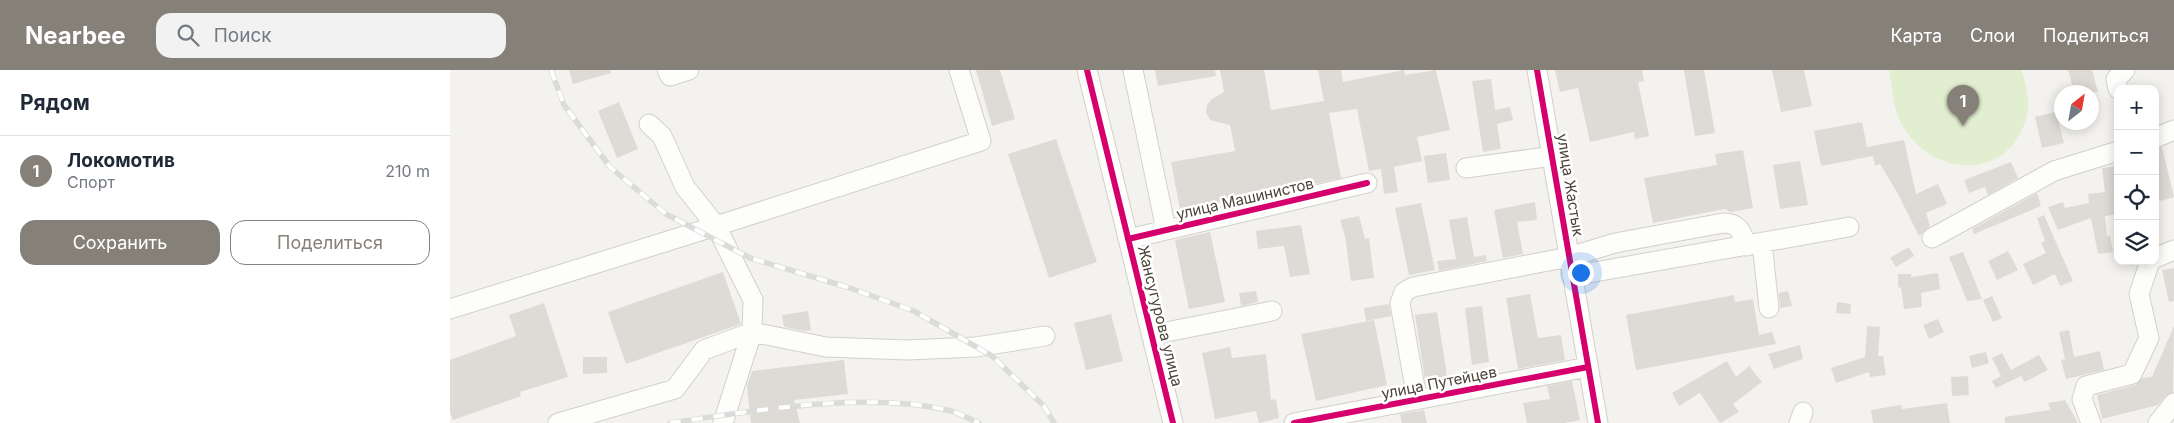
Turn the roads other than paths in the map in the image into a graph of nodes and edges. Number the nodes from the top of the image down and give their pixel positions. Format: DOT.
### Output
graph roads {
  1 [pos="688,70"];
  2 [pos="959,70"];
  3 [pos="1087,70"];
  4 [pos="1134,70"];
  5 [pos="1537,70"];
  6 [pos="2126,70"];
  7 [pos="668,73"];
  8 [pos="2117,85"];
  9 [pos="649,124"];
  10 [pos="2174,130"];
  11 [pos="2159,136"];
  12 [pos="2114,152"];
  13 [pos="1553,156"];
  14 [pos="1466,168"];
  15 [pos="1367,184"];
  16 [pos="716,226"];
  17 [pos="1849,227"];
  18 [pos="1166,230"];
  19 [pos="1932,238"];
  20 [pos="1128,239"];
  21 [pos="1754,244"];
  22 [pos="2174,250"];
  23 [pos="2159,256"];
  24 [pos="2149,265"];
  25 [pos="1570,266"];
  26 [pos="1769,308"];
  27 [pos="450,309"];
  28 [pos="1272,311"];
  29 [pos="752,332"];
  30 [pos="1151,335"];
  31 [pos="1045,336"];
  32 [pos="1588,367"];
  33 [pos="1417,400"];
  34 [pos="2174,403"];
  35 [pos="558,423"];
  36 [pos="723,423"];
  37 [pos="1173,423"];
  38 [pos="1294,423"];
  39 [pos="1598,423"];
  40 [pos="2091,423"];
  41 [pos="2158,423"];
  1 -- 7 [label="street"];
  2 -- 16 [label="street"];
  3 -- 20 [label="street, Жансугурова улица"];
  4 -- 18 [label="street"];
  5 -- 13 [label="street, улица Жастык"];
  6 -- 8 [label="street"];
  9 -- 16 [label="street"];
  10 -- 11 [label="street"];
  12 -- 19 [label="street"];
  13 -- 14 [label="street"];
  13 -- 25 [label="street, улица Жастык"];
  15 -- 18 [label="street, улица Машинистов"];
  16 -- 27 [label="street"];
  16 -- 29 [label="street"];
  17 -- 21 [label="street"];
  18 -- 20 [label="street, улица Машинистов"];
  20 -- 30 [label="street, Жансугурова улица"];
  21 -- 25 [label="street"];
  21 -- 25 [label="street"];
  21 -- 26 [label="street"];
  22 -- 23 [label="street"];
  24 -- 40 [label="street"];
  25 -- 32 [label="street, улица Жастык"];
  25 -- 33 [label="street"];
  28 -- 30 [label="street"];
  29 -- 31 [label="street"];
  29 -- 35 [label="street"];
  29 -- 36 [label="street"];
  30 -- 37 [label="street, Жансугурова улица"];
  32 -- 33 [label="street, улица Путейцев"];
  32 -- 39 [label="street, улица Жастык"];
  33 -- 38 [label="street, улица Путейцев"];
  34 -- 41 [label="street"];
}
